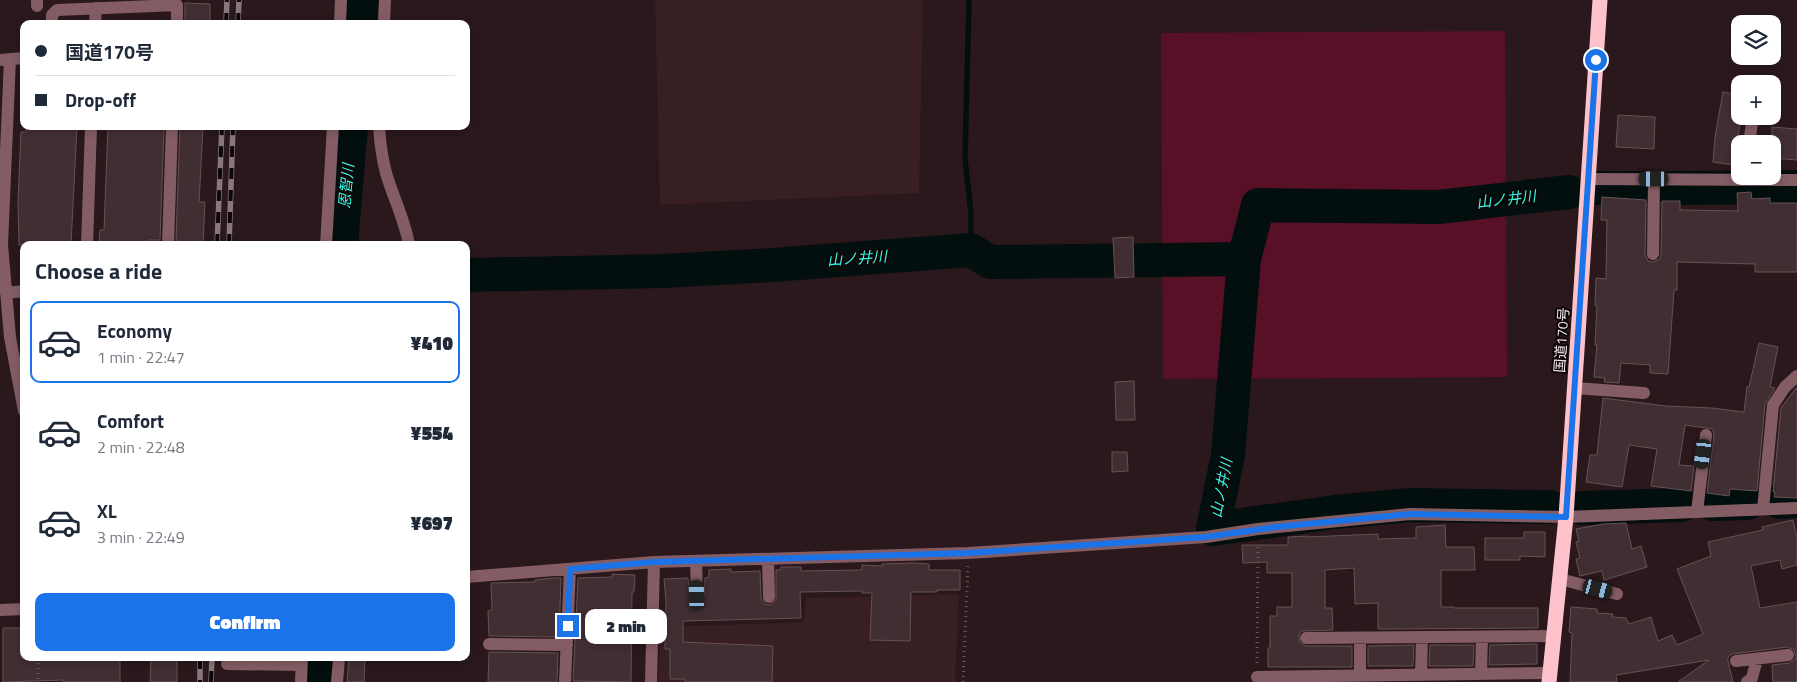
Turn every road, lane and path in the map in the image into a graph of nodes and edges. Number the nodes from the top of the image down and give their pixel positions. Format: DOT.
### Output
graph roads {
  1 [pos="341,0"];
  2 [pos="385,0"];
  3 [pos="1600,0"];
  4 [pos="96,8"];
  5 [pos="52,20"];
  6 [pos="95,20"];
  7 [pos="177,20"];
  8 [pos="340,20"];
  9 [pos="384,20"];
  10 [pos="20,58"];
  11 [pos="5,60"];
  12 [pos="91,130"];
  13 [pos="172,130"];
  14 [pos="334,130"];
  15 [pos="379,130"];
  16 [pos="1731,178"];
  17 [pos="1588,179"];
  18 [pos="1654,179"];
  19 [pos="1781,179"];
  20 [pos="1797,180"];
  21 [pos="2,184"];
  22 [pos="87,241"];
  23 [pos="168,241"];
  24 [pos="326,241"];
  25 [pos="408,241"];
  26 [pos="1653,254"];
  27 [pos="20,292"];
  28 [pos="4,296"];
  29 [pos="1797,376"];
  30 [pos="1575,388"];
  31 [pos="20,390"];
  32 [pos="1644,393"];
  33 [pos="1706,435"];
  34 [pos="1797,508"];
  35 [pos="1763,509"];
  36 [pos="1697,512"];
  37 [pos="1566,517"];
  38 [pos="1258,529"];
  39 [pos="968,553"];
  40 [pos="768,559"];
  41 [pos="696,561"];
  42 [pos="654,562"];
  43 [pos="570,569"];
  44 [pos="470,577"];
  45 [pos="1560,579"];
  46 [pos="1617,594"];
  47 [pos="697,595"];
  48 [pos="769,597"];
  49 [pos="0,610"];
  50 [pos="20,610"];
  51 [pos="1554,636"];
  52 [pos="1482,637"];
  53 [pos="1306,638"];
  54 [pos="1360,638"];
  55 [pos="1422,638"];
  56 [pos="489,644"];
  57 [pos="567,645"];
  58 [pos="1788,655"];
  59 [pos="1757,659"];
  60 [pos="38,661"];
  61 [pos="302,661"];
  62 [pos="339,661"];
  63 [pos="1736,661"];
  64 [pos="227,664"];
  65 [pos="1482,674"];
  66 [pos="1421,675"];
  67 [pos="1360,676"];
  68 [pos="1257,677"];
  69 [pos="1549,678"];
  70 [pos="38,682"];
  71 [pos="301,682"];
  72 [pos="337,682"];
  73 [pos="566,682"];
  74 [pos="651,682"];
  75 [pos="963,682"];
  76 [pos="1747,682"];
  1 -- 8 [label="street"];
  2 -- 9 [label="street"];
  3 -- 17 [label="highway, 国道170号"];
  4 -- 5 [label="street"];
  4 -- 6 [label="street"];
  4 -- 7 [label="street"];
  10 -- 11 [label="street"];
  11 -- 21 [label="street"];
  12 -- 22 [label="street"];
  13 -- 23 [label="street"];
  14 -- 24 [label="street"];
  15 -- 25 [label="street"];
  16 -- 18 [label="street"];
  17 -- 18 [label="street"];
  17 -- 30 [label="highway, 国道170号"];
  18 -- 26 [label="street"];
  19 -- 20 [label="street"];
  21 -- 28 [label="street"];
  27 -- 28 [label="street"];
  28 -- 31 [label="street"];
  29 -- 35 [label="street"];
  30 -- 32 [label="street"];
  30 -- 37 [label="highway, 国道170号"];
  33 -- 36 [label="street"];
  34 -- 35 [label="street"];
  35 -- 36 [label="street"];
  36 -- 37 [label="street"];
  37 -- 38 [label="street"];
  37 -- 45 [label="highway, 国道170号"];
  38 -- 39 [label="street"];
  38 -- 68 [label="path"];
  39 -- 40 [label="street"];
  39 -- 75 [label="path"];
  40 -- 41 [label="street"];
  40 -- 48 [label="street"];
  41 -- 42 [label="street"];
  41 -- 47 [label="street"];
  42 -- 43 [label="street"];
  42 -- 74 [label="street"];
  43 -- 44 [label="street"];
  43 -- 57 [label="street"];
  45 -- 46 [label="street"];
  45 -- 51 [label="highway, 国道170号"];
  49 -- 50 [label="street"];
  51 -- 52 [label="street"];
  51 -- 69 [label="highway, 国道170号"];
  52 -- 55 [label="street"];
  52 -- 65 [label="street"];
  53 -- 54 [label="street"];
  54 -- 55 [label="street"];
  54 -- 67 [label="street"];
  55 -- 66 [label="street"];
  56 -- 57 [label="street"];
  57 -- 73 [label="street"];
  58 -- 59 [label="street"];
  59 -- 63 [label="street"];
  59 -- 76 [label="street"];
  60 -- 70 [label="path"];
  61 -- 64 [label="street"];
  61 -- 71 [label="street"];
  62 -- 72 [label="street"];
  65 -- 66 [label="street"];
  65 -- 69 [label="street"];
  66 -- 67 [label="street"];
  67 -- 68 [label="street"];
}
